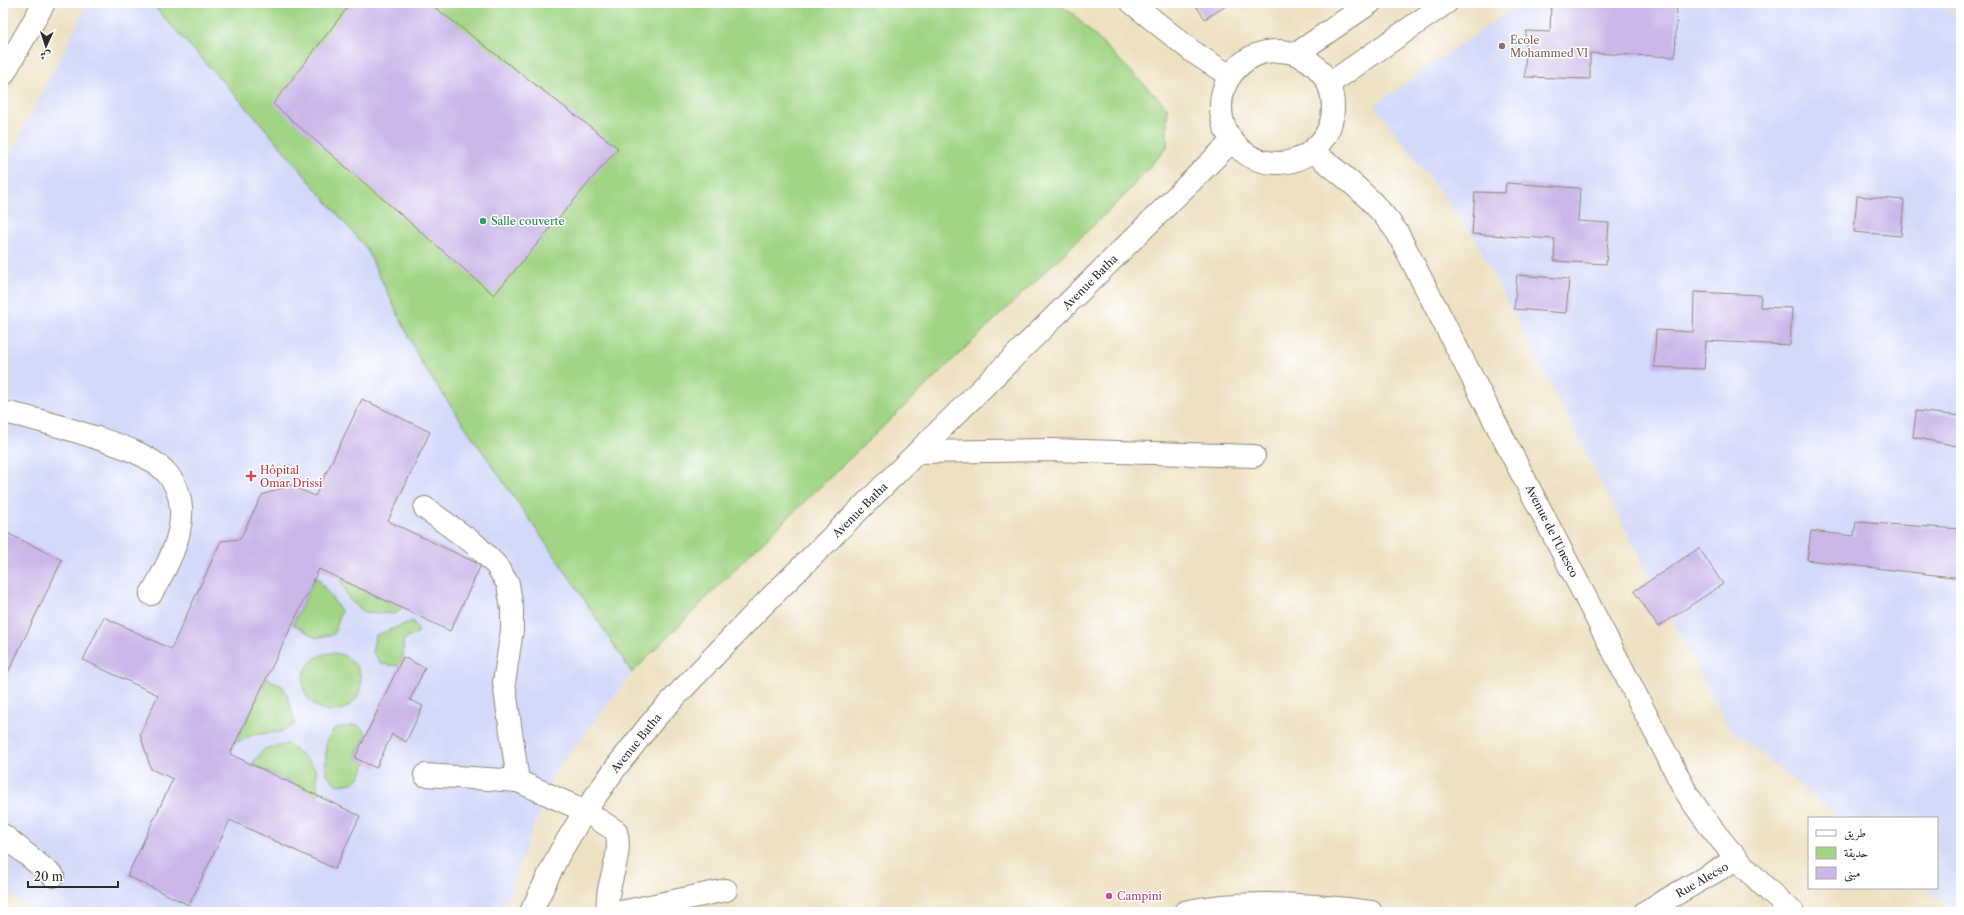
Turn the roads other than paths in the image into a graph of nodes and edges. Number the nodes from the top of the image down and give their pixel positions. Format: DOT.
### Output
graph roads {
  1 [pos="44,3"];
  2 [pos="1132,3"];
  3 [pos="1370,3"];
  4 [pos="1446,3"];
  5 [pos="1296,54"];
  6 [pos="3,75"];
  7 [pos="1230,76"];
  8 [pos="1329,84"];
  9 [pos="1232,141"];
  10 [pos="1312,152"];
  11 [pos="3,412"];
  12 [pos="918,452"];
  13 [pos="1254,456"];
  14 [pos="425,508"];
  15 [pos="151,594"];
  16 [pos="425,775"];
  17 [pos="518,781"];
  18 [pos="585,811"];
  19 [pos="3,835"];
  20 [pos="1737,859"];
  21 [pos="52,876"];
  22 [pos="726,890"];
  23 [pos="531,912"];
  24 [pos="617,912"];
  25 [pos="621,912"];
  26 [pos="1185,912"];
  27 [pos="1371,912"];
  28 [pos="1645,912"];
  29 [pos="1794,912"];
  1 -- 6 [label="main road"];
  2 -- 7 [label="main road"];
  3 -- 5 [label="main road"];
  4 -- 8 [label="main road"];
  5 -- 7 [label="main road"];
  5 -- 8 [label="main road"];
  7 -- 9 [label="main road"];
  8 -- 10 [label="main road"];
  9 -- 10 [label="main road"];
  9 -- 12 [label="main road, Avenue Batha"];
  10 -- 20 [label="main road, Avenue de l'Unesco"];
  11 -- 15 [label="main road"];
  12 -- 13 [label="main road"];
  12 -- 18 [label="main road, Avenue Batha"];
  14 -- 17 [label="main road"];
  16 -- 17 [label="main road"];
  17 -- 18 [label="main road"];
  18 -- 23 [label="main road, Avenue Batha"];
  18 -- 24 [label="main road"];
  19 -- 21 [label="main road"];
  20 -- 28 [label="main road, Rue Alecso"];
  20 -- 29 [label="main road, Avenue de l'Unesco"];
  22 -- 25 [label="main road"];
  26 -- 27 [label="main road"];
}
